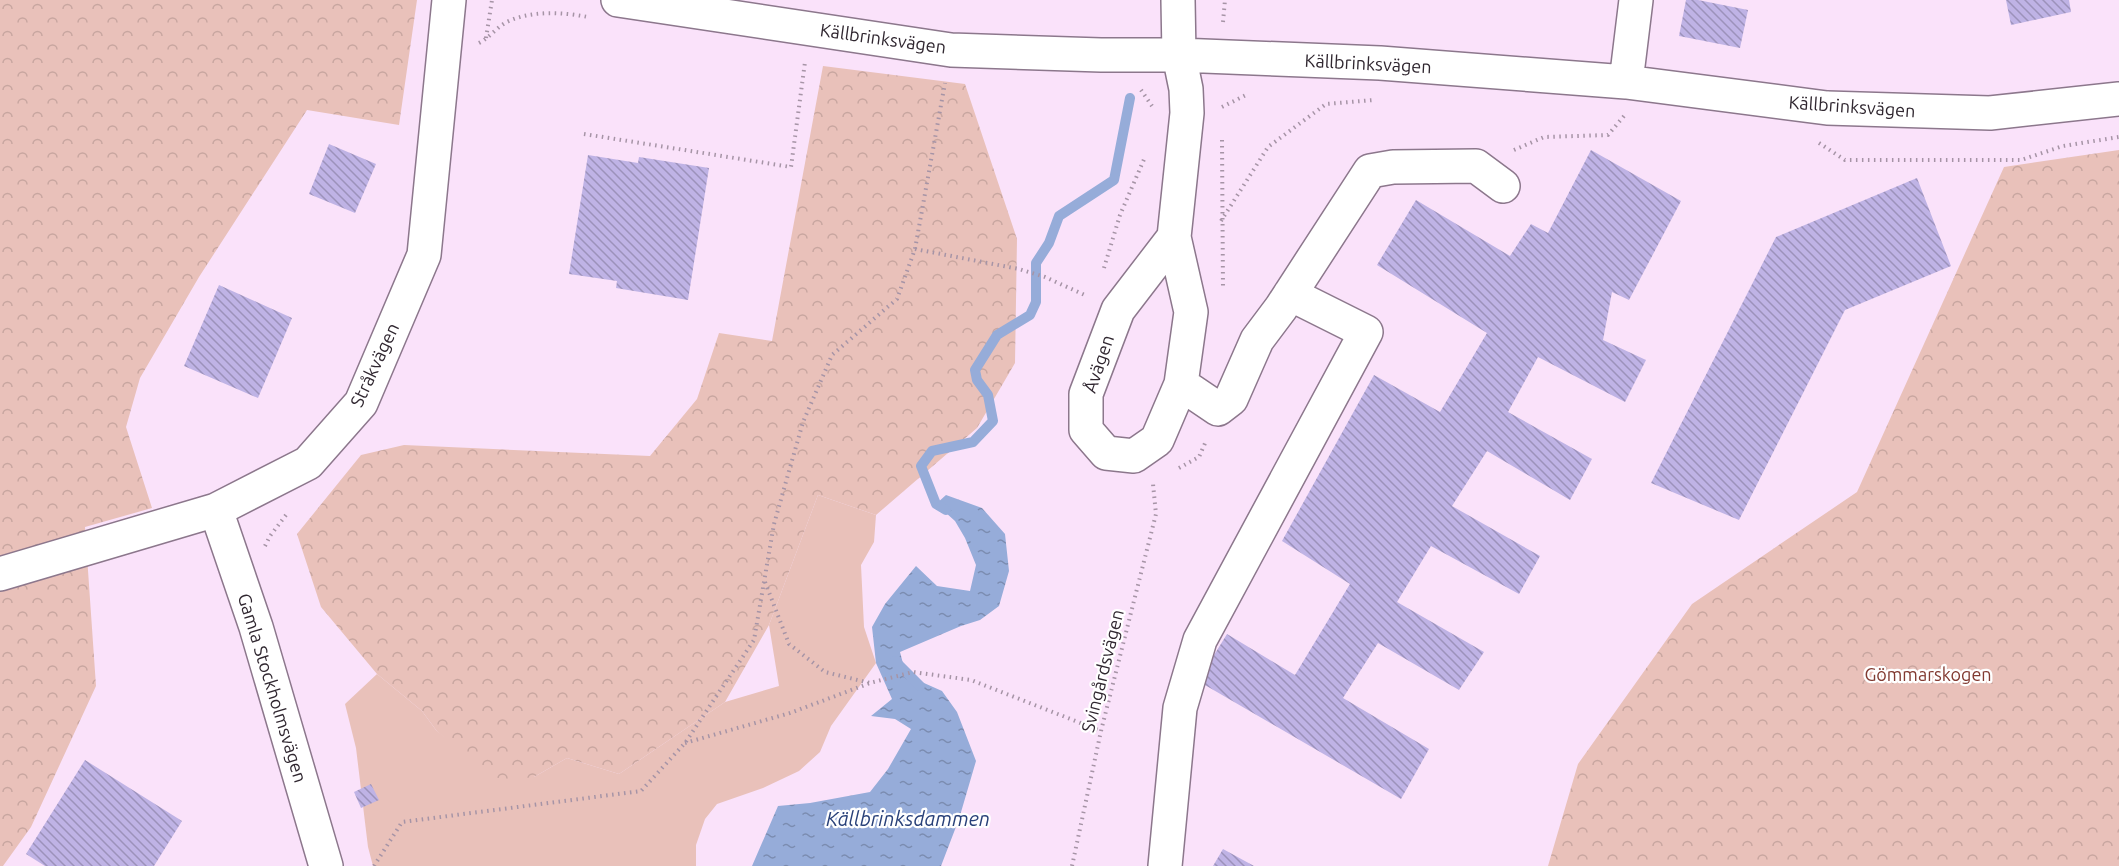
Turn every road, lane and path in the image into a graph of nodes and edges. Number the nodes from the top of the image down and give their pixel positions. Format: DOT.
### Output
graph roads {
  1 [pos="449,0"];
  2 [pos="492,0"];
  3 [pos="1178,0"];
  4 [pos="1636,0"];
  5 [pos="607,9"];
  6 [pos="810,28"];
  7 [pos="486,39"];
  8 [pos="471,47"];
  9 [pos="951,50"];
  10 [pos="1179,55"];
  11 [pos="1626,82"];
  12 [pos="1140,88"];
  13 [pos="2119,99"];
  14 [pos="1378,100"];
  15 [pos="1613,114"];
  16 [pos="1152,115"];
  17 [pos="584,134"];
  18 [pos="2119,137"];
  19 [pos="1813,138"];
  20 [pos="1146,155"];
  21 [pos="1476,166"];
  22 [pos="1503,186"];
  23 [pos="1221,221"];
  24 [pos="1174,237"];
  25 [pos="915,249"];
  26 [pos="1290,294"];
  27 [pos="1106,304"];
  28 [pos="1181,384"];
  29 [pos="1153,482"];
  30 [pos="291,508"];
  31 [pos="216,510"];
  32 [pos="262,554"];
  33 [pos="0,574"];
  34 [pos="765,582"];
  35 [pos="870,683"];
  36 [pos="1101,731"];
  37 [pos="685,743"];
  38 [pos="326,866"];
  39 [pos="375,866"];
  40 [pos="1072,866"];
  41 [pos="1165,866"];
  1 -- 31 [label="street, Stråkvägen"];
  2 -- 7 [label="path"];
  3 -- 10 [label="street, Åvägen"];
  4 -- 11 [label="street"];
  5 -- 6 [label="street, Källbrinksvägen"];
  5 -- 7 [label="path"];
  6 -- 9 [label="street, Källbrinksvägen"];
  6 -- 17 [label="path"];
  7 -- 8 [label="path"];
  9 -- 10 [label="street, Källbrinksvägen"];
  9 -- 25 [label="path"];
  10 -- 11 [label="street, Källbrinksvägen"];
  10 -- 24 [label="street, Åvägen"];
  11 -- 13 [label="street, Källbrinksvägen"];
  12 -- 16 [label="path"];
  14 -- 23 [label="path"];
  15 -- 21 [label="path"];
  18 -- 19 [label="path"];
  20 -- 27 [label="path"];
  21 -- 22 [label="street"];
  21 -- 26 [label="street"];
  24 -- 27 [label="street, Åvägen"];
  24 -- 28 [label="street, Åvägen"];
  25 -- 27 [label="path"];
  25 -- 34 [label="path"];
  26 -- 28 [label="street"];
  26 -- 41 [label="street"];
  27 -- 28 [label="street, Åvägen"];
  29 -- 36 [label="path, Svingårdsvägen"];
  30 -- 32 [label="path"];
  31 -- 33 [label="street, Stråkvägen"];
  31 -- 38 [label="street, Gamla Stockholmsvägen"];
  34 -- 35 [label="path"];
  34 -- 37 [label="path"];
  35 -- 36 [label="path"];
  35 -- 37 [label="path"];
  36 -- 40 [label="path, Svingårdsvägen"];
  37 -- 39 [label="path"];
}
